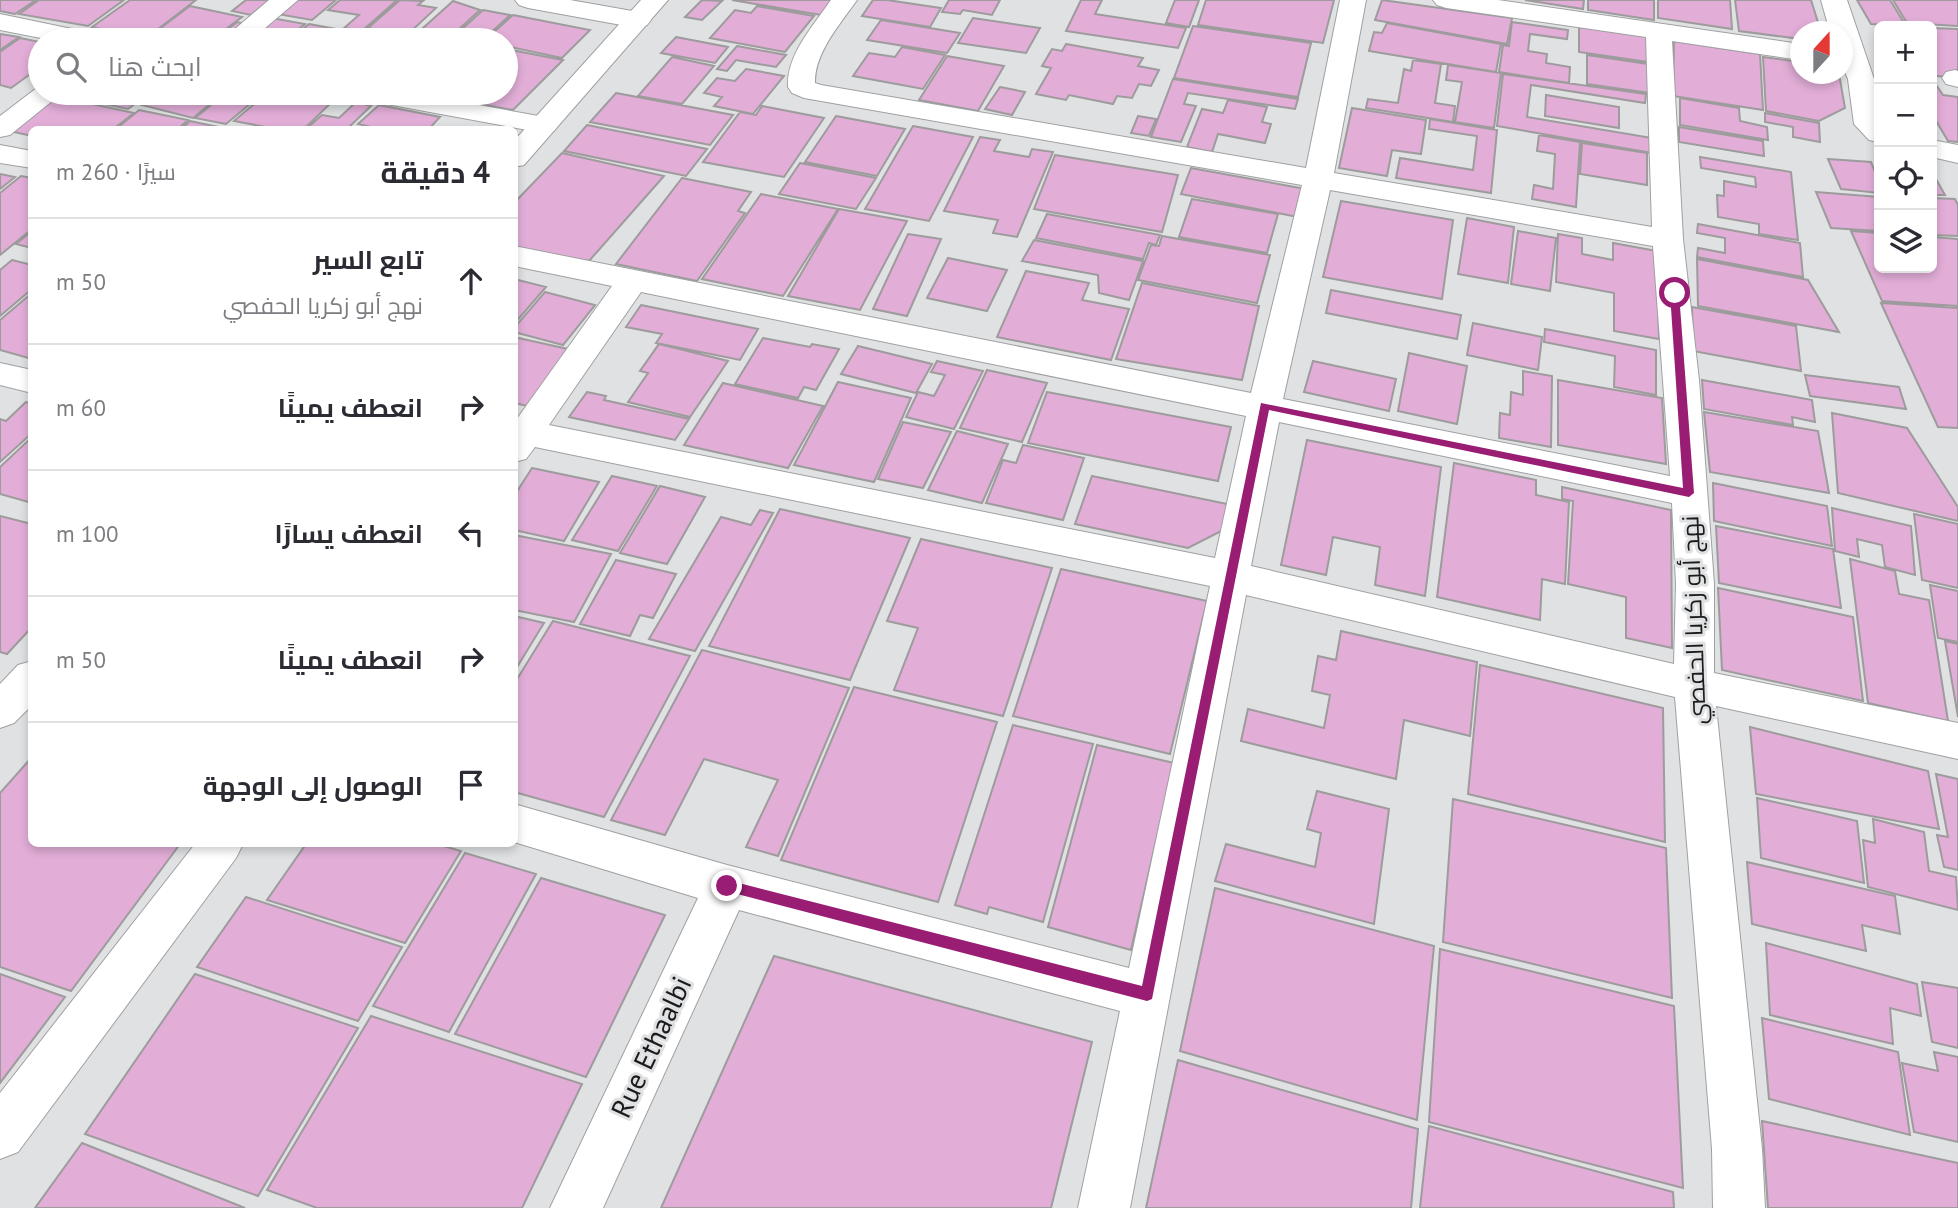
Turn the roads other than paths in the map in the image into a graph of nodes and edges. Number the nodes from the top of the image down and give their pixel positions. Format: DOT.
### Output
graph roads {
  1 [pos="285,0"];
  2 [pos="528,0"];
  3 [pos="844,0"];
  4 [pos="1353,0"];
  5 [pos="1446,0"];
  6 [pos="1834,0"];
  7 [pos="647,10"];
  8 [pos="1839,21"];
  9 [pos="0,22"];
  10 [pos="29,28"];
  11 [pos="250,28"];
  12 [pos="1659,31"];
  13 [pos="1790,50"];
  14 [pos="1853,67"];
  15 [pos="32,105"];
  16 [pos="435,105"];
  17 [pos="544,125"];
  18 [pos="0,129"];
  19 [pos="1874,129"];
  20 [pos="1937,150"];
  21 [pos="1958,153"];
  22 [pos="0,154"];
  23 [pos="518,154"];
  24 [pos="28,159"];
  25 [pos="1318,180"];
  26 [pos="1668,239"];
  27 [pos="518,257"];
  28 [pos="632,281"];
  29 [pos="0,374"];
  30 [pos="28,381"];
  31 [pos="1265,405"];
  32 [pos="521,441"];
  33 [pos="1689,493"];
  34 [pos="1230,576"];
  35 [pos="1694,685"];
  36 [pos="1958,741"];
  37 [pos="518,824"];
  38 [pos="219,847"];
  39 [pos="727,886"];
  40 [pos="1147,995"];
  41 [pos="0,1134"];
  42 [pos="576,1208"];
  43 [pos="1104,1208"];
  44 [pos="1739,1208"];
  1 -- 11 [label="street"];
  2 -- 7 [label="street"];
  3 -- 25 [label="street"];
  4 -- 25 [label="street"];
  5 -- 12 [label="street"];
  6 -- 8 [label="street"];
  7 -- 17 [label="street"];
  9 -- 10 [label="street"];
  12 -- 13 [label="street"];
  12 -- 26 [label="street, نهج أبو زكريا الحفصي"];
  14 -- 19 [label="street"];
  15 -- 18 [label="street"];
  16 -- 17 [label="street"];
  17 -- 23 [label="street"];
  20 -- 21 [label="street"];
  22 -- 24 [label="street"];
  25 -- 26 [label="street"];
  25 -- 31 [label="street"];
  26 -- 33 [label="street, نهج أبو زكريا الحفصي"];
  27 -- 28 [label="street"];
  28 -- 31 [label="street"];
  28 -- 32 [label="street"];
  29 -- 30 [label="street"];
  31 -- 33 [label="street"];
  31 -- 34 [label="street"];
  32 -- 34 [label="street"];
  33 -- 35 [label="street, نهج أبو زكريا الحفصي"];
  34 -- 35 [label="street"];
  34 -- 40 [label="street"];
  35 -- 36 [label="street"];
  35 -- 44 [label="street, نهج أبو زكريا الحفصي"];
  37 -- 39 [label="street"];
  38 -- 41 [label="street"];
  39 -- 40 [label="street"];
  39 -- 42 [label="street, Rue Ethaalbi"];
  40 -- 43 [label="street"];
}
